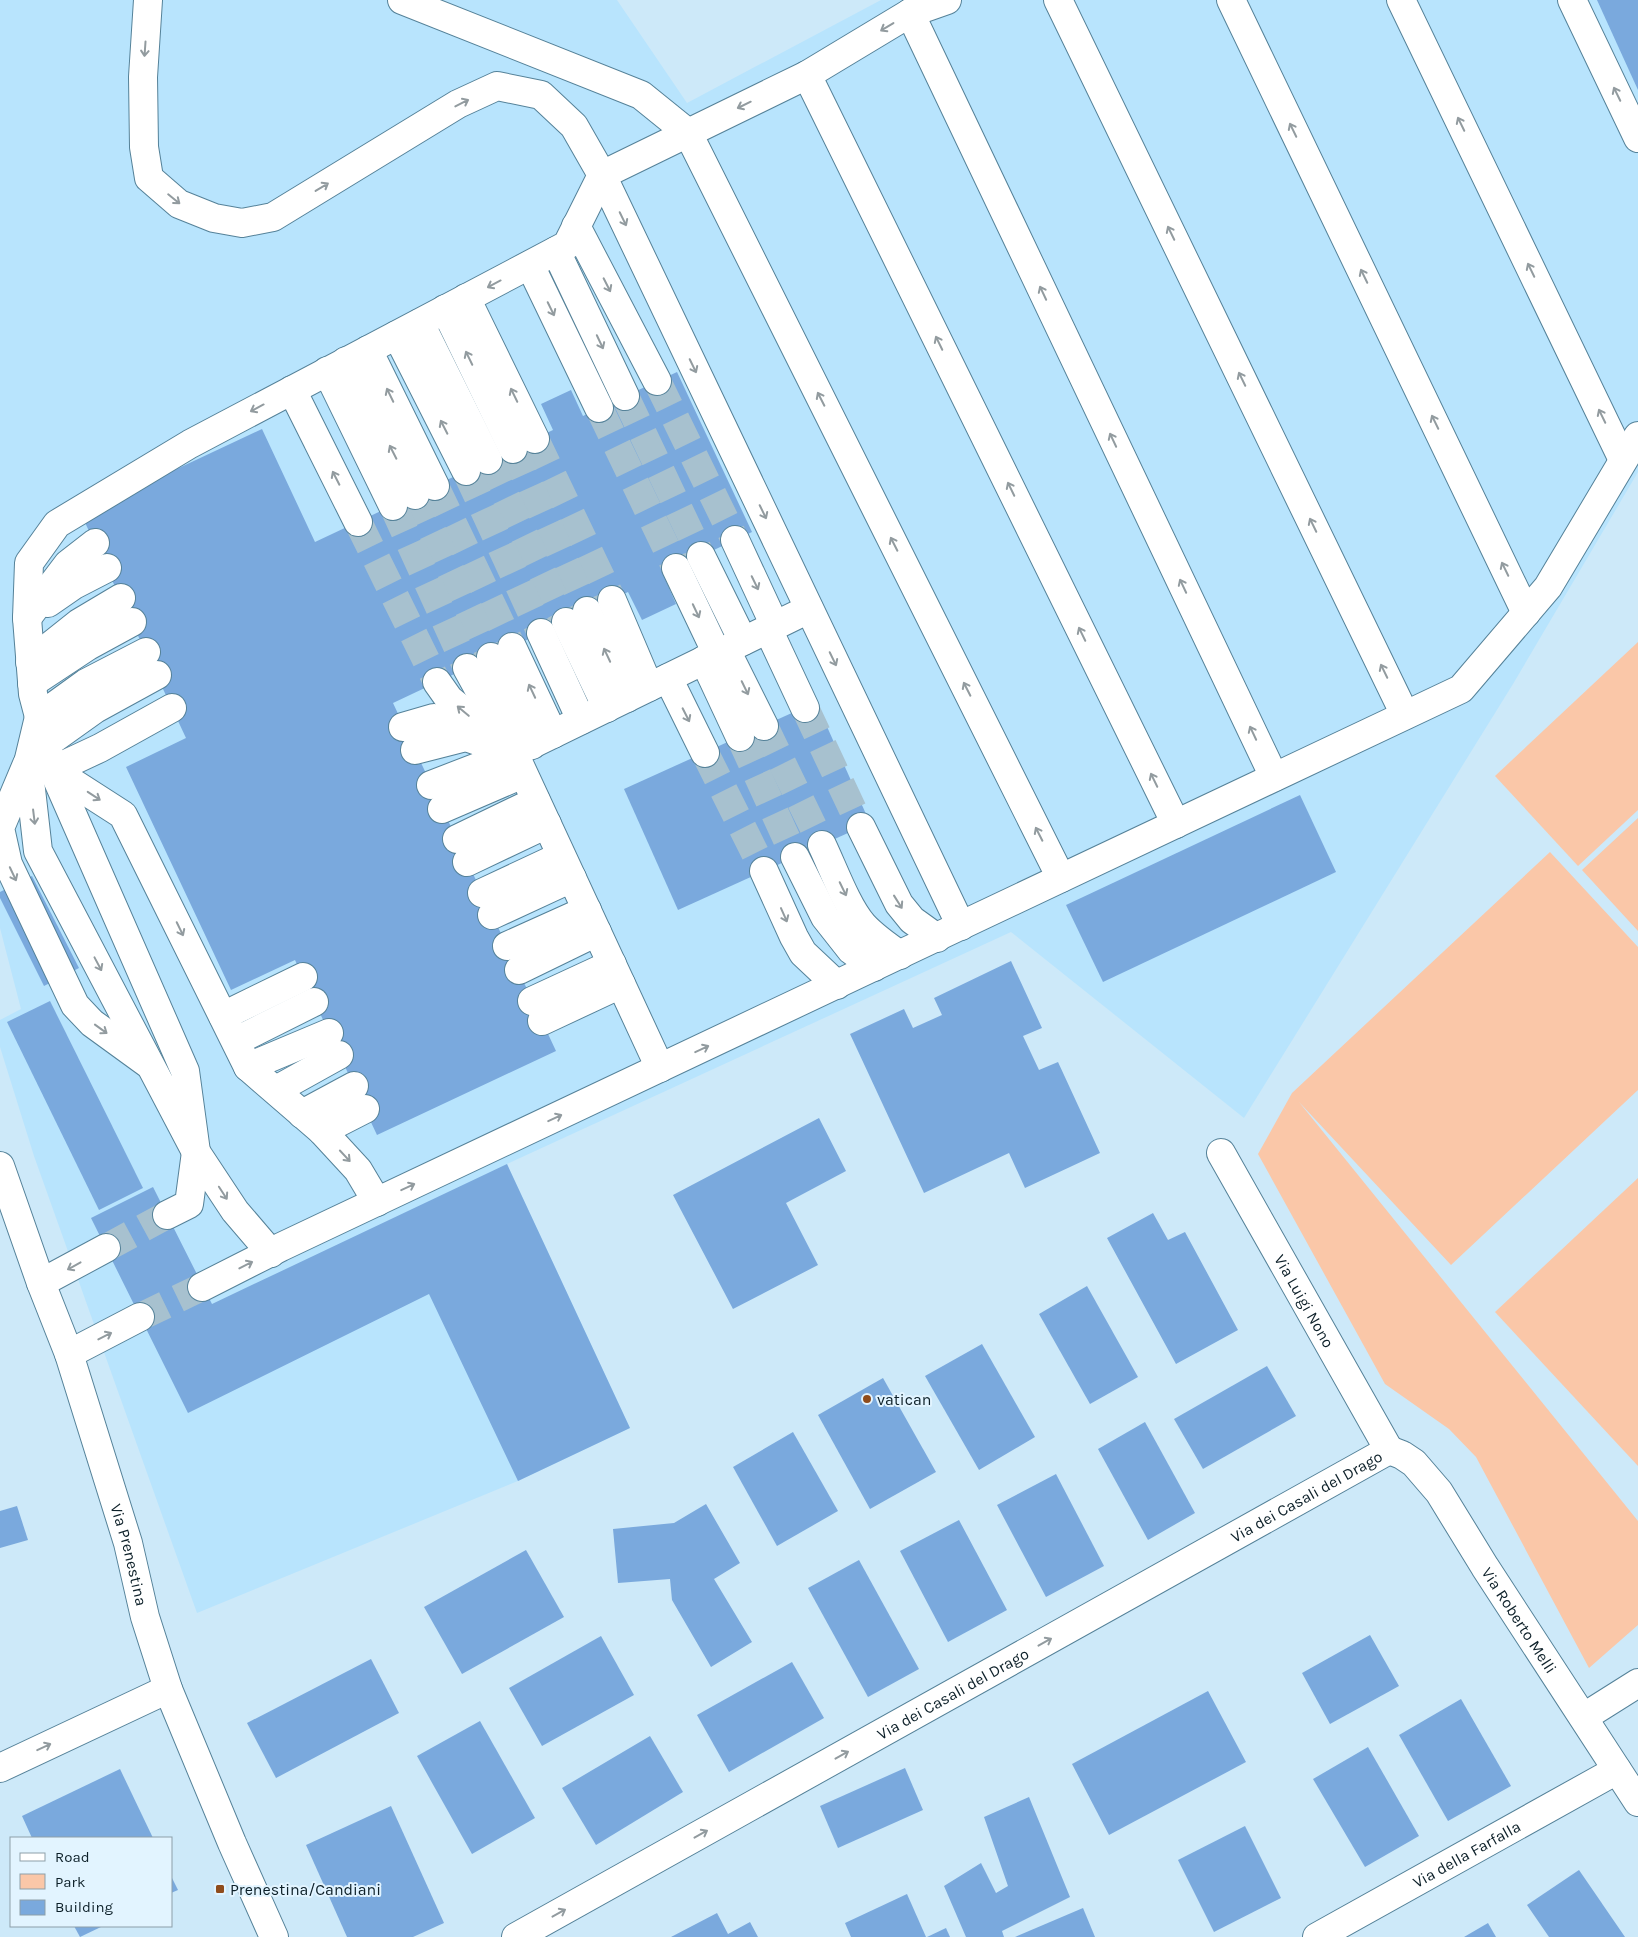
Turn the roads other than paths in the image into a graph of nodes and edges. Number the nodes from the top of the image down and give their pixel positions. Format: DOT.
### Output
graph roads {
  1 [pos="148,0"];
  2 [pos="402,0"];
  3 [pos="947,0"];
  4 [pos="1058,0"];
  5 [pos="1231,0"];
  6 [pos="1401,0"];
  7 [pos="1572,0"];
  8 [pos="910,13"];
  9 [pos="806,75"];
  10 [pos="688,133"];
  11 [pos="1638,138"];
  12 [pos="602,175"];
  13 [pos="576,226"];
  14 [pos="556,251"];
  15 [pos="530,265"];
  16 [pos="456,304"];
  17 [pos="408,329"];
  18 [pos="347,361"];
  19 [pos="657,381"];
  20 [pos="292,390"];
  21 [pos="625,396"];
  22 [pos="599,408"];
  23 [pos="1638,436"];
  24 [pos="524,444"];
  25 [pos="1624,460"];
  26 [pos="477,466"];
  27 [pos="358,522"];
  28 [pos="735,540"];
  29 [pos="95,543"];
  30 [pos="701,556"];
  31 [pos="107,568"];
  32 [pos="676,568"];
  33 [pos="121,598"];
  34 [pos="612,600"];
  35 [pos="809,609"];
  36 [pos="1526,613"];
  37 [pos="576,616"];
  38 [pos="27,618"];
  39 [pos="132,622"];
  40 [pos="772,627"];
  41 [pos="540,633"];
  42 [pos="722,651"];
  43 [pos="490,657"];
  44 [pos="31,672"];
  45 [pos="437,682"];
  46 [pos="637,693"];
  47 [pos="172,708"];
  48 [pos="805,708"];
  49 [pos="1405,715"];
  50 [pos="39,717"];
  51 [pos="581,720"];
  52 [pos="764,726"];
  53 [pos="740,737"];
  54 [pos="409,738"];
  55 [pos="530,752"];
  56 [pos="705,752"];
  57 [pos="42,759"];
  58 [pos="1274,777"];
  59 [pos="431,785"];
  60 [pos="442,809"];
  61 [pos="542,813"];
  62 [pos="1176,824"];
  63 [pos="861,827"];
  64 [pos="822,845"];
  65 [pos="462,850"];
  66 [pos="795,857"];
  67 [pos="567,867"];
  68 [pos="764,871"];
  69 [pos="1061,878"];
  70 [pos="487,904"];
  71 [pos="592,921"];
  72 [pos="961,926"];
  73 [pos="937,938"];
  74 [pos="507,946"];
  75 [pos="900,955"];
  76 [pos="874,967"];
  77 [pos="519,970"];
  78 [pos="617,974"];
  79 [pos="303,977"];
  80 [pos="836,985"];
  81 [pos="314,1002"];
  82 [pos="537,1011"];
  83 [pos="223,1016"];
  84 [pos="236,1041"];
  85 [pos="151,1066"];
  86 [pos="248,1067"];
  87 [pos="660,1068"];
  88 [pos="276,1090"];
  89 [pos="360,1097"];
  90 [pos="312,1122"];
  91 [pos="196,1152"];
  92 [pos="1220,1153"];
  93 [pos="0,1166"];
  94 [pos="377,1202"];
  95 [pos="167,1215"];
  96 [pos="106,1248"];
  97 [pos="270,1252"];
  98 [pos="41,1283"];
  99 [pos="202,1286"];
  100 [pos="140,1317"];
  101 [pos="69,1354"];
  102 [pos="1389,1450"];
  103 [pos="1638,1683"];
  104 [pos="168,1689"];
  105 [pos="1584,1717"];
  106 [pos="0,1768"];
  107 [pos="1618,1770"];
  108 [pos="1638,1802"];
  109 [pos="274,1937"];
  110 [pos="516,1937"];
  111 [pos="1317,1937"];
  1 -- 12 [label="street, one-way"];
  2 -- 10 [label="street"];
  3 -- 8 [label="street"];
  49 -- 4 [label="street, one-way"];
  36 -- 5 [label="street, one-way"];
  25 -- 6 [label="street, one-way"];
  11 -- 7 [label="street, one-way"];
  8 -- 9 [label="street, one-way"];
  58 -- 8 [label="street, one-way"];
  9 -- 10 [label="street, one-way"];
  62 -- 9 [label="street, one-way"];
  10 -- 12 [label="street"];
  69 -- 10 [label="street, one-way"];
  12 -- 13 [label="street"];
  12 -- 35 [label="street, one-way"];
  13 -- 14 [label="street"];
  13 -- 19 [label="street, one-way"];
  14 -- 15 [label="street"];
  14 -- 21 [label="street, one-way"];
  15 -- 16 [label="street, one-way"];
  15 -- 22 [label="street, one-way"];
  16 -- 17 [label="street"];
  24 -- 16 [label="street, one-way"];
  17 -- 18 [label="street"];
  26 -- 17 [label="street, one-way"];
  18 -- 18 [label="street, one-way"];
  18 -- 20 [label="street"];
  27 -- 20 [label="street, one-way"];
  20 -- 38 [label="street, one-way"];
  23 -- 25 [label="street"];
  25 -- 36 [label="street"];
  28 -- 40 [label="street, one-way"];
  29 -- 38 [label="street"];
  30 -- 42 [label="street"];
  31 -- 38 [label="street"];
  32 -- 42 [label="street, one-way"];
  33 -- 44 [label="street"];
  34 -- 46 [label="street"];
  35 -- 40 [label="street"];
  35 -- 72 [label="street, one-way"];
  36 -- 49 [label="street"];
  46 -- 37 [label="street, one-way"];
  38 -- 44 [label="street"];
  39 -- 44 [label="street"];
  40 -- 42 [label="street"];
  40 -- 48 [label="street"];
  41 -- 51 [label="street"];
  42 -- 46 [label="street"];
  42 -- 52 [label="street, one-way"];
  42 -- 53 [label="street"];
  55 -- 43 [label="street, one-way"];
  44 -- 50 [label="street"];
  55 -- 45 [label="street, one-way"];
  46 -- 51 [label="street"];
  46 -- 56 [label="street, one-way"];
  47 -- 57 [label="street"];
  49 -- 58 [label="street"];
  50 -- 57 [label="street"];
  50 -- 57 [label="street"];
  51 -- 55 [label="street"];
  54 -- 55 [label="street"];
  55 -- 59 [label="street"];
  55 -- 60 [label="street"];
  55 -- 61 [label="street"];
  57 -- 83 [label="street, one-way"];
  57 -- 85 [label="street, one-way"];
  57 -- 85 [label="street, one-way"];
  57 -- 91 [label="street"];
  58 -- 62 [label="street"];
  61 -- 65 [label="street"];
  61 -- 67 [label="street"];
  62 -- 69 [label="street"];
  63 -- 73 [label="street, one-way"];
  64 -- 75 [label="street, one-way"];
  66 -- 76 [label="street"];
  67 -- 70 [label="street"];
  67 -- 71 [label="street"];
  68 -- 80 [label="street, one-way"];
  69 -- 72 [label="street"];
  71 -- 74 [label="street"];
  71 -- 77 [label="street"];
  71 -- 78 [label="street"];
  72 -- 73 [label="street"];
  73 -- 75 [label="street"];
  75 -- 76 [label="street"];
  76 -- 80 [label="street"];
  78 -- 82 [label="street"];
  78 -- 87 [label="street"];
  79 -- 83 [label="street"];
  87 -- 80 [label="street, one-way"];
  81 -- 84 [label="street"];
  83 -- 84 [label="street"];
  84 -- 86 [label="street"];
  85 -- 91 [label="street"];
  86 -- 88 [label="street"];
  86 -- 88 [label="street"];
  94 -- 87 [label="street, one-way"];
  88 -- 90 [label="street"];
  89 -- 90 [label="street"];
  90 -- 94 [label="street, one-way"];
  91 -- 95 [label="street"];
  91 -- 97 [label="street, one-way"];
  92 -- 102 [label="street, Via Luigi Nono"];
  93 -- 98 [label="street, Via Prenestina"];
  94 -- 97 [label="street"];
  96 -- 98 [label="street, one-way"];
  99 -- 97 [label="street, one-way"];
  98 -- 101 [label="street, Via Prenestina"];
  101 -- 100 [label="street, one-way"];
  101 -- 104 [label="street, Via Prenestina"];
  102 -- 105 [label="street, Via Roberto Melli"];
  110 -- 102 [label="street, Via dei Casali del Drago, one-way"];
  103 -- 105 [label="street"];
  106 -- 104 [label="street, one-way"];
  104 -- 109 [label="street, Via Prenestina"];
  105 -- 107 [label="street, Via Roberto Melli"];
  107 -- 108 [label="street, Via Roberto Melli"];
  107 -- 111 [label="street, Via della Farfalla"];
}
